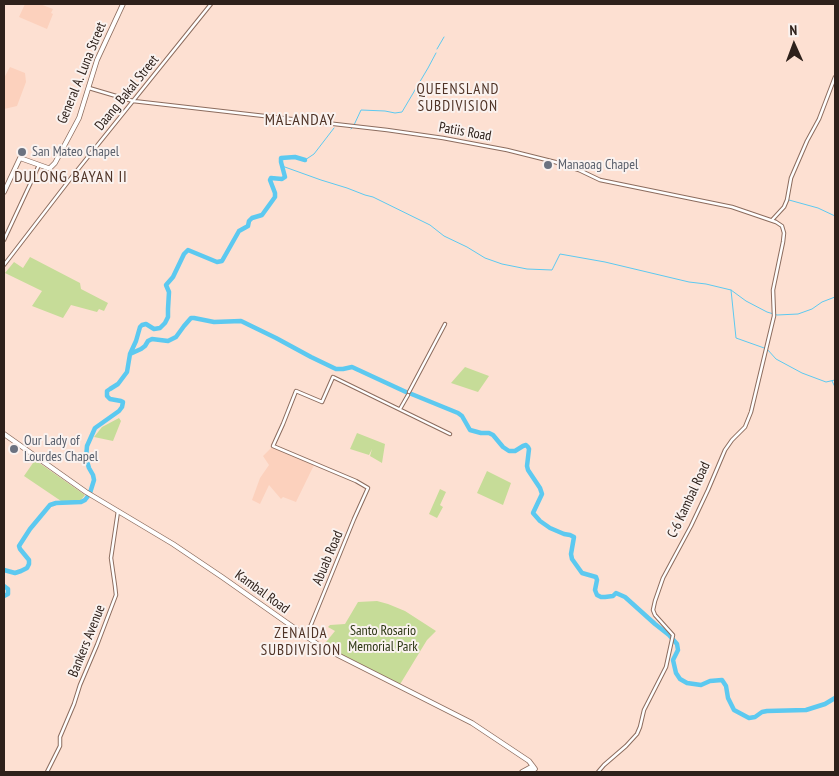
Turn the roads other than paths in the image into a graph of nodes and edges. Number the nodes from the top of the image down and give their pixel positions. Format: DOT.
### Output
graph roads {
  1 [pos="124,4"];
  2 [pos="211,4"];
  3 [pos="835,77"];
  4 [pos="89,88"];
  5 [pos="133,101"];
  6 [pos="39,165"];
  7 [pos="4,192"];
  8 [pos="772,220"];
  9 [pos="4,240"];
  10 [pos="4,265"];
  11 [pos="445,324"];
  12 [pos="400,409"];
  13 [pos="4,434"];
  14 [pos="450,434"];
  15 [pos="118,511"];
  16 [pos="306,637"];
  17 [pos="535,769"];
  18 [pos="46,772"];
  19 [pos="522,772"];
  20 [pos="528,772"];
  21 [pos="598,772"];
  1 -- 4 [label="main road, General A. Luna Street"];
  2 -- 5 [label="street, Daang Bakal Street"];
  3 -- 8 [label="street"];
  4 -- 5 [label="street, Patiis Road"];
  4 -- 6 [label="main road, General A. Luna Street"];
  5 -- 8 [label="street, Patiis Road"];
  5 -- 10 [label="street, Daang Bakal Street"];
  6 -- 7 [label="main road"];
  6 -- 9 [label="street"];
  8 -- 21 [label="street, C-6 Kambal Road"];
  11 -- 12 [label="street"];
  12 -- 14 [label="street"];
  12 -- 16 [label="street, Abuab Road"];
  13 -- 15 [label="main road, Kambal Road"];
  15 -- 16 [label="main road, Kambal Road"];
  15 -- 18 [label="street, Bankers Avenue"];
  16 -- 17 [label="main road, Kambal Road"];
  17 -- 19 [label="main road"];
  17 -- 20 [label="main road"];
}
